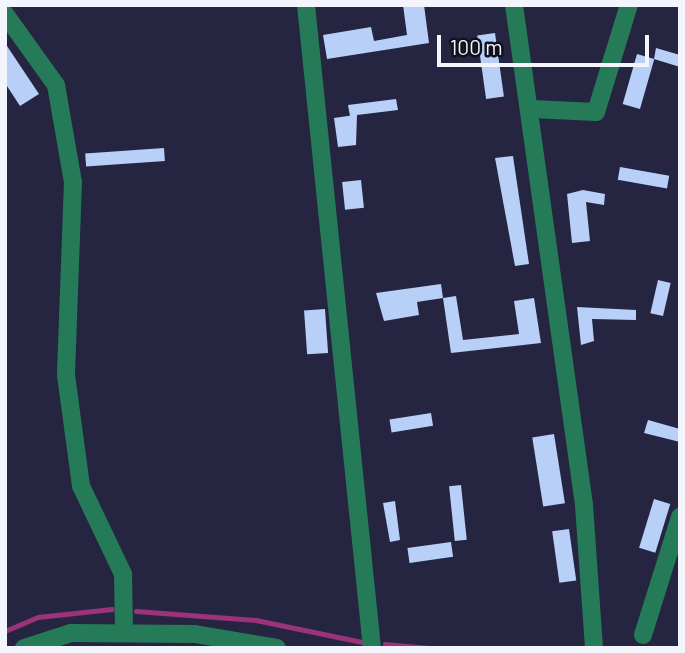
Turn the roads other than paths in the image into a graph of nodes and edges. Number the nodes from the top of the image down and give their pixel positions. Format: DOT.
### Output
graph roads {
  1 [pos="306,5"];
  2 [pos="514,5"];
  3 [pos="629,5"];
  4 [pos="5,14"];
  5 [pos="532,109"];
  6 [pos="680,517"];
  7 [pos="124,633"];
  8 [pos="643,635"];
  9 [pos="46,644"];
  10 [pos="24,648"];
  11 [pos="277,648"];
  12 [pos="372,648"];
  13 [pos="594,648"];
  1 -- 12 [label="street"];
  2 -- 5 [label="street"];
  3 -- 5 [label="street"];
  4 -- 7 [label="street"];
  5 -- 13 [label="street"];
  6 -- 8 [label="street"];
  7 -- 9 [label="street"];
  7 -- 11 [label="street"];
  9 -- 10 [label="street"];
}
